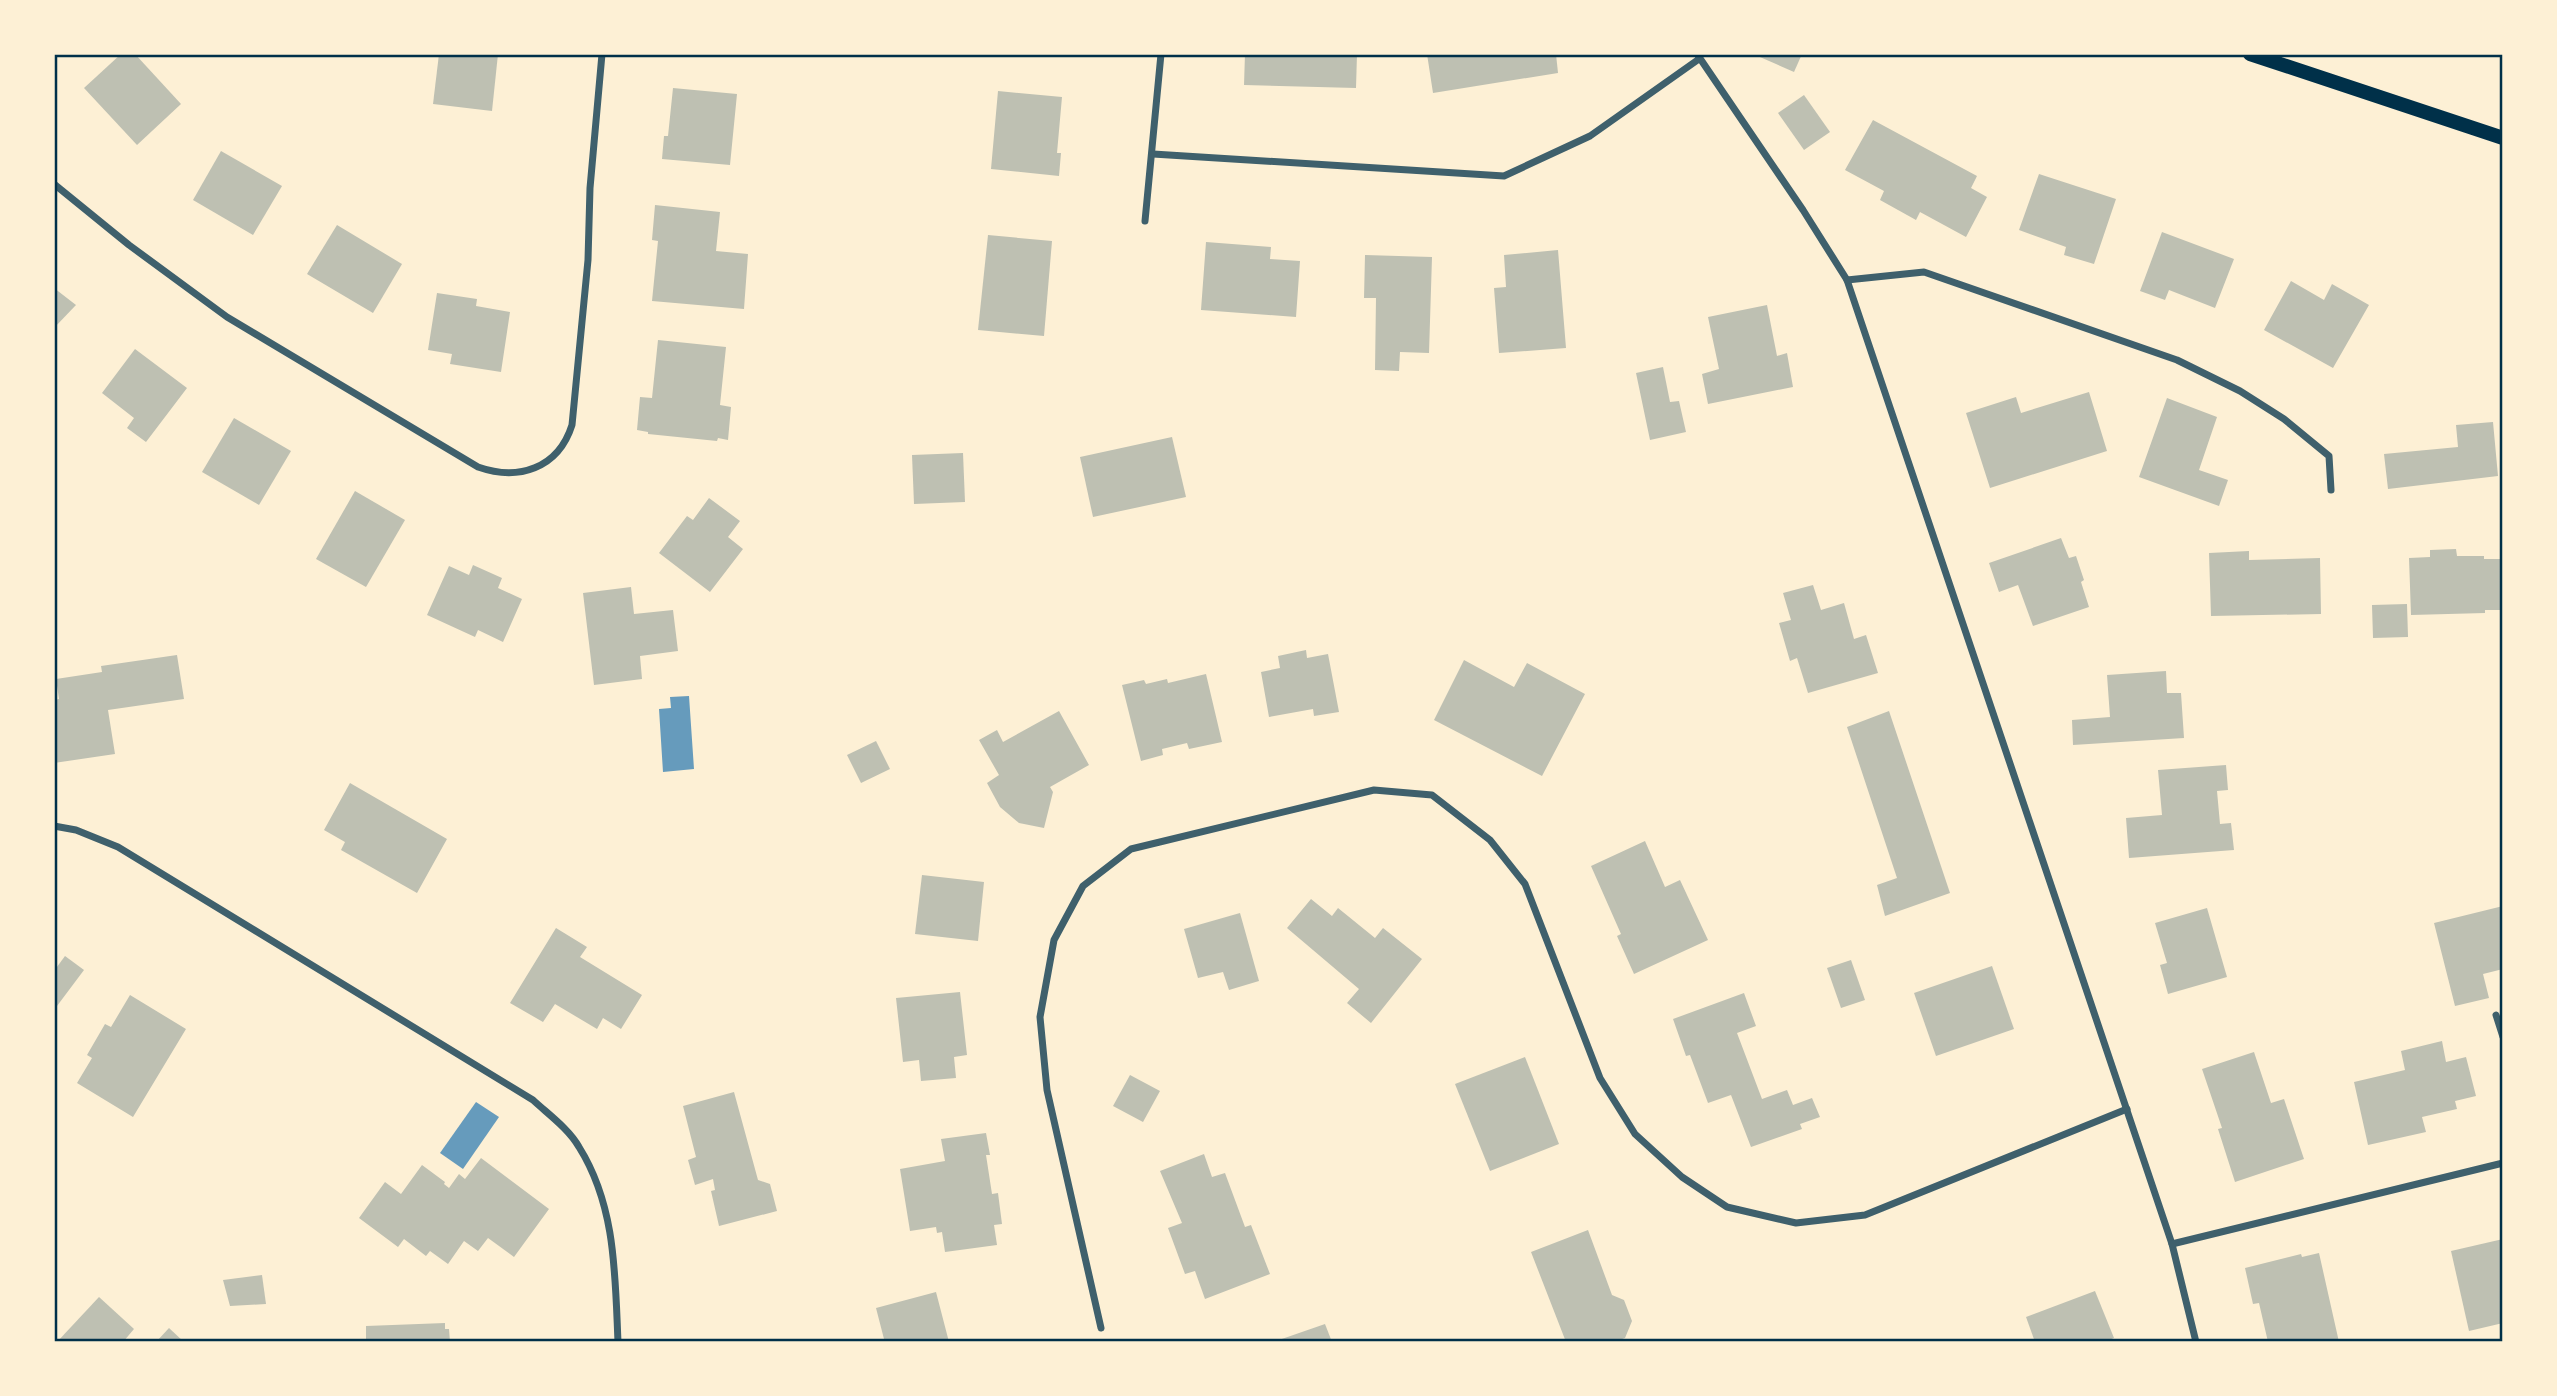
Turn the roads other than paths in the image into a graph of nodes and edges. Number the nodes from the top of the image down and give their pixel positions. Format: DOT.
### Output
graph roads {
  1 [pos="603,54"];
  2 [pos="1161,54"];
  3 [pos="2250,54"];
  4 [pos="1698,56"];
  5 [pos="2503,138"];
  6 [pos="1153,154"];
  7 [pos="54,184"];
  8 [pos="1145,221"];
  9 [pos="1847,280"];
  10 [pos="2332,490"];
  11 [pos="54,826"];
  12 [pos="2496,1015"];
  13 [pos="2503,1037"];
  14 [pos="2127,1110"];
  15 [pos="2503,1163"];
  16 [pos="2172,1244"];
  17 [pos="1101,1328"];
  18 [pos="618,1342"];
  19 [pos="2196,1342"];
  1 -- 7 [label="street"];
  2 -- 6 [label="street"];
  3 -- 5 [label="main road"];
  4 -- 6 [label="street"];
  4 -- 9 [label="street"];
  6 -- 8 [label="street"];
  9 -- 10 [label="street"];
  9 -- 14 [label="street"];
  11 -- 18 [label="street"];
  12 -- 13 [label="street"];
  14 -- 16 [label="street"];
  14 -- 17 [label="street"];
  15 -- 16 [label="street"];
  16 -- 19 [label="street"];
}
